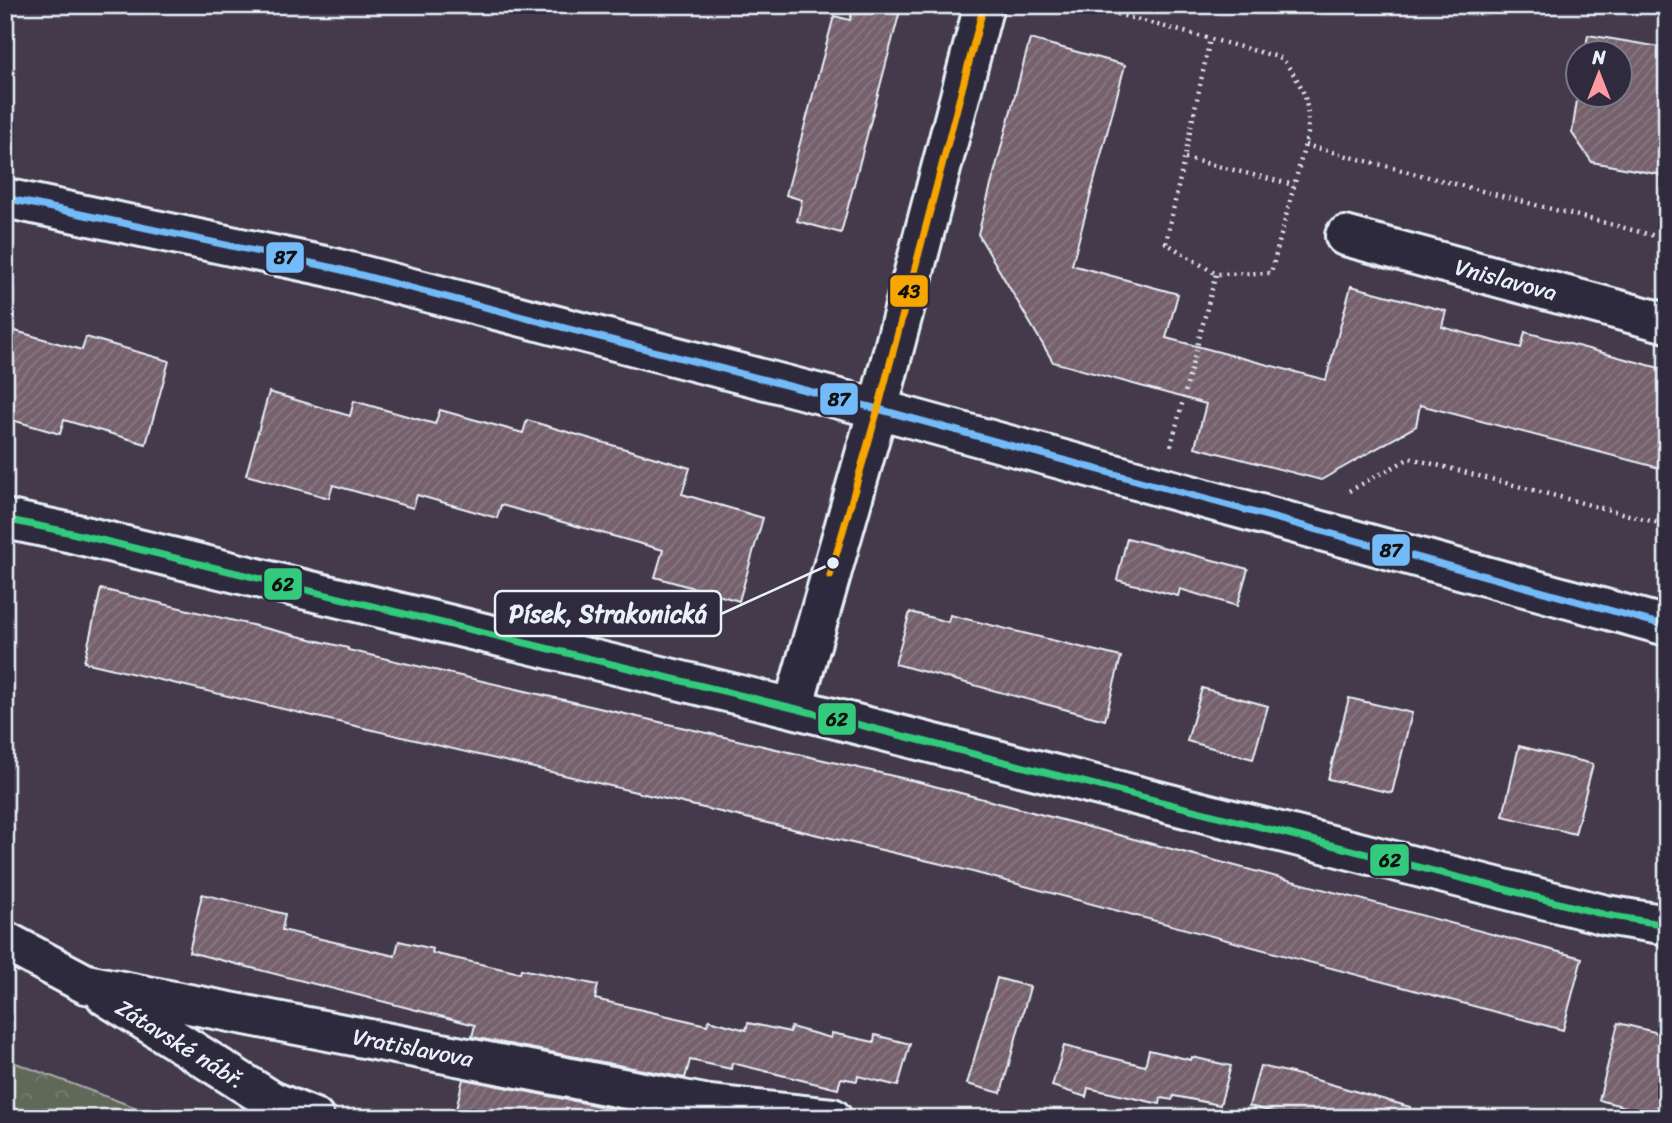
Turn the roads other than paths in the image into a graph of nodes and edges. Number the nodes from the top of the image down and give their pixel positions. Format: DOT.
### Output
graph roads {
  1 [pos="984,5"];
  2 [pos="5,198"];
  3 [pos="1345,236"];
  4 [pos="1667,323"];
  5 [pos="878,409"];
  6 [pos="5,519"];
  7 [pos="1667,626"];
  8 [pos="793,708"];
  9 [pos="1667,925"];
  10 [pos="5,940"];
  11 [pos="86,984"];
  12 [pos="314,1118"];
  13 [pos="832,1118"];
  1 -- 5 [label="street"];
  2 -- 5 [label="street"];
  3 -- 4 [label="street, Vnislavova"];
  5 -- 7 [label="street"];
  5 -- 8 [label="street"];
  6 -- 8 [label="street"];
  8 -- 9 [label="street"];
  10 -- 11 [label="street, Vratislavova"];
  11 -- 12 [label="street, Zátavské nábř."];
  11 -- 13 [label="street, Vratislavova"];
}
